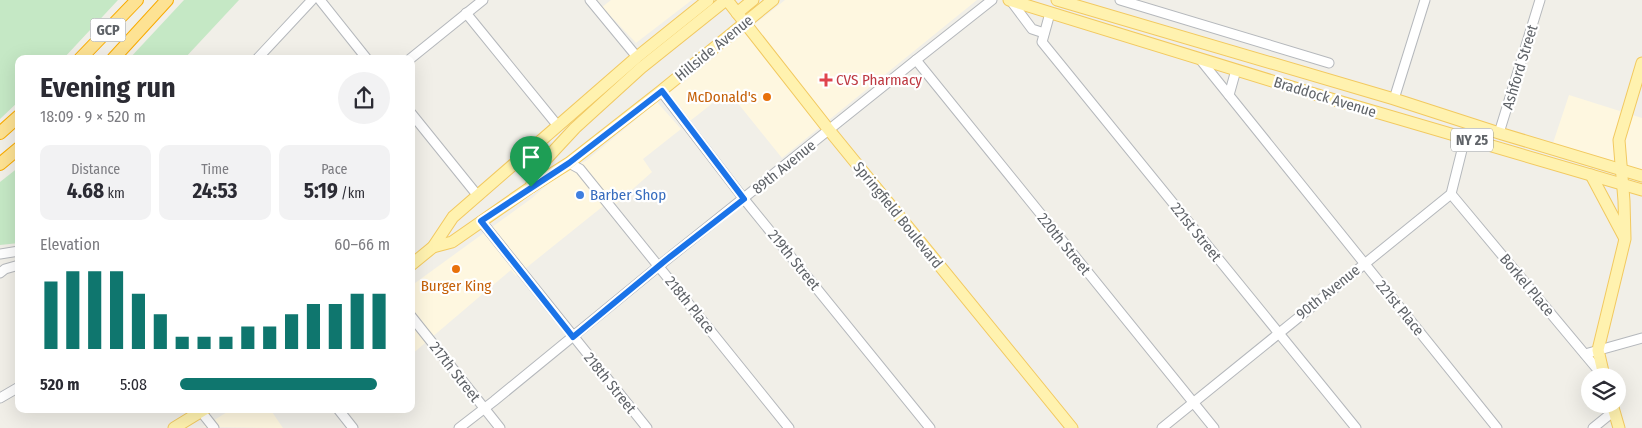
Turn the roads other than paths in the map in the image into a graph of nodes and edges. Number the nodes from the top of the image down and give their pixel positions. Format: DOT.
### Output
graph roads {
  1 [pos="137,0"];
  2 [pos="168,0"];
  3 [pos="312,0"];
  4 [pos="320,0"];
  5 [pos="483,0"];
  6 [pos="590,0"];
  7 [pos="708,0"];
  8 [pos="727,0"];
  9 [pos="753,0"];
  10 [pos="773,0"];
  11 [pos="992,0"];
  12 [pos="1010,0"];
  13 [pos="1057,0"];
  14 [pos="1120,0"];
  15 [pos="1425,0"];
  16 [pos="1540,0"];
  17 [pos="1050,12"];
  18 [pos="466,13"];
  19 [pos="741,18"];
  20 [pos="1044,33"];
  21 [pos="84,55"];
  22 [pos="117,55"];
  23 [pos="261,55"];
  24 [pos="364,55"];
  25 [pos="415,55"];
  26 [pos="637,57"];
  27 [pos="1199,58"];
  28 [pos="916,60"];
  29 [pos="1329,63"];
  30 [pos="1642,63"];
  31 [pos="1236,70"];
  32 [pos="1326,79"];
  33 [pos="662,91"];
  34 [pos="1229,95"];
  35 [pos="1321,96"];
  36 [pos="1394,99"];
  37 [pos="415,119"];
  38 [pos="15,120"];
  39 [pos="558,126"];
  40 [pos="830,130"];
  41 [pos="0,133"];
  42 [pos="1499,133"];
  43 [pos="1465,138"];
  44 [pos="15,151"];
  45 [pos="569,163"];
  46 [pos="0,164"];
  47 [pos="1621,170"];
  48 [pos="1591,175"];
  49 [pos="1642,176"];
  50 [pos="1622,184"];
  51 [pos="531,187"];
  52 [pos="1642,190"];
  53 [pos="1451,194"];
  54 [pos="478,196"];
  55 [pos="744,199"];
  56 [pos="481,221"];
  57 [pos="1625,239"];
  58 [pos="433,247"];
  59 [pos="15,252"];
  60 [pos="0,254"];
  61 [pos="415,262"];
  62 [pos="1364,263"];
  63 [pos="15,266"];
  64 [pos="659,266"];
  65 [pos="2,270"];
  66 [pos="415,321"];
  67 [pos="1278,333"];
  68 [pos="573,337"];
  69 [pos="1642,338"];
  70 [pos="1598,350"];
  71 [pos="1585,354"];
  72 [pos="1597,368"];
  73 [pos="1602,368"];
  74 [pos="15,389"];
  75 [pos="0,398"];
  76 [pos="1193,403"];
  77 [pos="484,409"];
  78 [pos="197,413"];
  79 [pos="204,413"];
  80 [pos="341,413"];
  81 [pos="1607,413"];
  82 [pos="1615,413"];
  83 [pos="174,428"];
  84 [pos="214,428"];
  85 [pos="353,428"];
  86 [pos="459,428"];
  87 [pos="500,428"];
  88 [pos="646,428"];
  89 [pos="789,428"];
  90 [pos="930,428"];
  91 [pos="1072,428"];
  92 [pos="1162,428"];
  93 [pos="1214,428"];
  94 [pos="1356,428"];
  95 [pos="1497,428"];
  96 [pos="1593,428"];
  97 [pos="1620,428"];
  1 -- 21 [label="highway, GCP"];
  2 -- 22 [label="highway, GCP"];
  3 -- 23 [label="street"];
  4 -- 24 [label="street"];
  5 -- 18 [label="street"];
  6 -- 26 [label="street"];
  7 -- 26 [label="main road, Hillside Avenue"];
  8 -- 19 [label="main road, Springfield Boulevard"];
  8 -- 51 [label="main road"];
  9 -- 19 [label="main road"];
  10 -- 19 [label="main road, Hillside Avenue"];
  11 -- 28 [label="street, 89th Avenue"];
  12 -- 17 [label="main road, Braddock Avenue / NY 25"];
  12 -- 20 [label="street"];
  13 -- 32 [label="main road, Braddock Avenue / NY 25"];
  14 -- 29 [label="street"];
  15 -- 36 [label="street"];
  16 -- 42 [label="street, Ashford Street"];
  17 -- 20 [label="street"];
  17 -- 27 [label="main road, Braddock Avenue / NY 25"];
  18 -- 25 [label="street"];
  18 -- 39 [label="street"];
  19 -- 33 [label="main road, Hillside Avenue"];
  19 -- 40 [label="main road, Springfield Boulevard"];
  20 -- 67 [label="street, 221st Street"];
  26 -- 39 [label="main road, Hillside Avenue"];
  27 -- 31 [label="main road, Braddock Avenue / NY 25"];
  27 -- 34 [label="street, 221st Place"];
  28 -- 40 [label="street, 89th Avenue"];
  28 -- 76 [label="street, 220th Street"];
  30 -- 47 [label="main road"];
  31 -- 34 [label="street"];
  31 -- 35 [label="main road, Braddock Avenue / NY 25"];
  32 -- 35 [label="main road"];
  32 -- 36 [label="main road, Braddock Avenue / NY 25"];
  33 -- 45 [label="main road, Hillside Avenue"];
  33 -- 55 [label="street, 219th Street"];
  34 -- 62 [label="street, 221st Place"];
  35 -- 43 [label="main road, Braddock Avenue / NY 25"];
  36 -- 42 [label="main road, Braddock Avenue / NY 25"];
  37 -- 54 [label="street"];
  38 -- 41 [label="highway"];
  39 -- 54 [label="main road, Hillside Avenue"];
  40 -- 55 [label="street, 89th Avenue"];
  40 -- 91 [label="main road, Springfield Boulevard"];
  42 -- 47 [label="main road, Braddock Avenue / NY 25"];
  43 -- 48 [label="main road, Braddock Avenue / NY 25"];
  43 -- 53 [label="street"];
  44 -- 46 [label="highway"];
  45 -- 51 [label="main road, Hillside Avenue"];
  45 -- 64 [label="street, 218th Place"];
  47 -- 49 [label="main road, Braddock Avenue / NY 25"];
  47 -- 50 [label="main road"];
  48 -- 50 [label="main road, Braddock Avenue / NY 25"];
  48 -- 57 [label="main road"];
  50 -- 52 [label="main road, Braddock Avenue / NY 25"];
  50 -- 57 [label="main road"];
  51 -- 56 [label="main road, Hillside Avenue"];
  53 -- 62 [label="street, 90th Avenue"];
  53 -- 71 [label="street, Borkel Place"];
  54 -- 58 [label="main road, Hillside Avenue"];
  55 -- 64 [label="street, 89th Avenue"];
  55 -- 90 [label="street, 219th Street"];
  56 -- 58 [label="main road, Hillside Avenue"];
  56 -- 68 [label="street, 218th Street"];
  57 -- 70 [label="main road"];
  58 -- 61 [label="main road, Hillside Avenue"];
  59 -- 60 [label="street"];
  59 -- 65 [label="street"];
  62 -- 67 [label="street, 90th Avenue"];
  62 -- 95 [label="street, 221st Place"];
  63 -- 65 [label="street"];
  64 -- 68 [label="street, 89th Avenue"];
  64 -- 89 [label="street, 218th Place"];
  66 -- 77 [label="street, 217th Street"];
  67 -- 76 [label="street, 90th Avenue"];
  67 -- 94 [label="street, 221st Street"];
  68 -- 77 [label="street, 89th Avenue"];
  68 -- 88 [label="street, 218th Street"];
  69 -- 70 [label="street"];
  70 -- 71 [label="street"];
  70 -- 73 [label="main road"];
  71 -- 72 [label="street, Borkel Place"];
  74 -- 75 [label="street"];
  76 -- 92 [label="street, 90th Avenue"];
  76 -- 93 [label="street, 220th Street"];
  77 -- 86 [label="street, 89th Avenue"];
  77 -- 87 [label="street, 217th Street"];
  78 -- 83 [label="main road"];
  79 -- 84 [label="street"];
  80 -- 85 [label="street"];
  81 -- 96 [label="street"];
  82 -- 97 [label="main road"];
}
